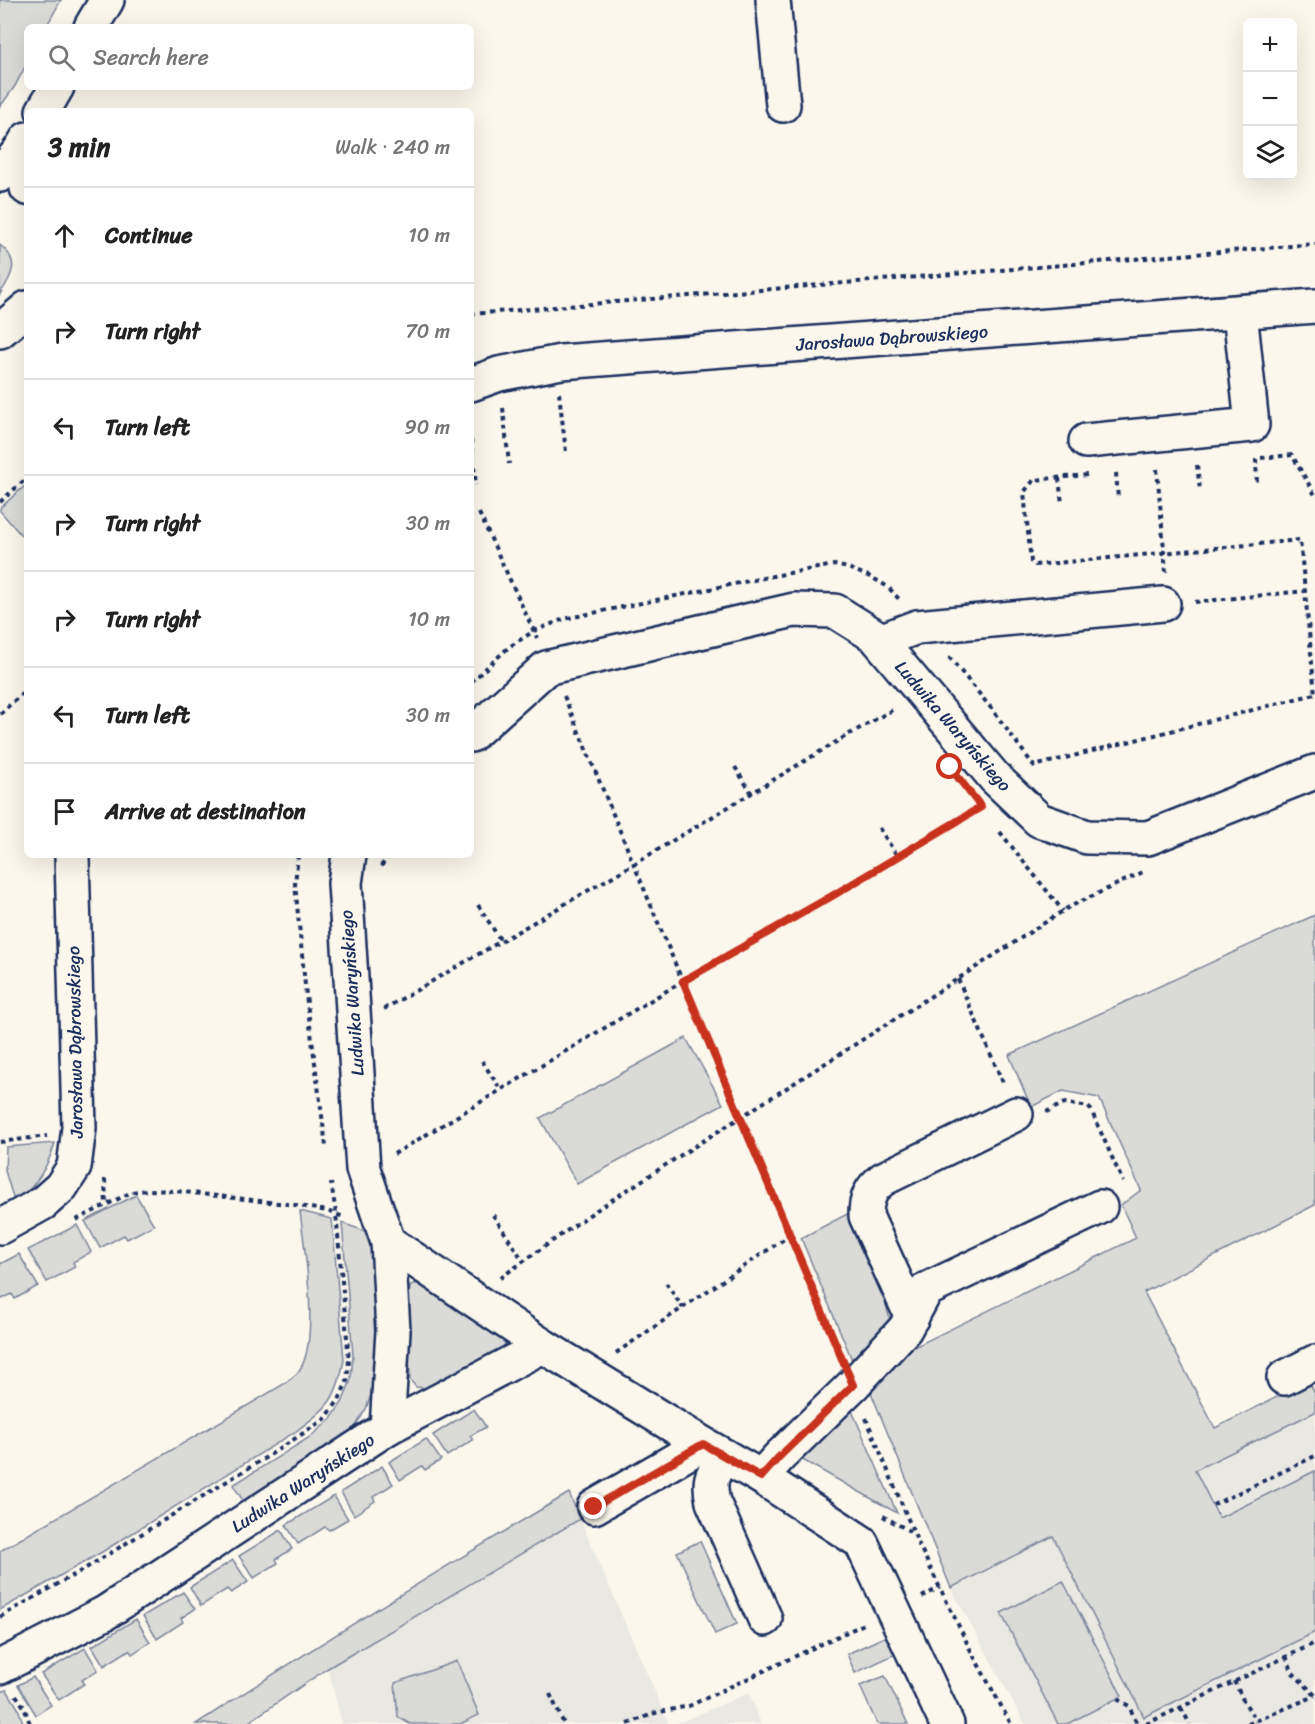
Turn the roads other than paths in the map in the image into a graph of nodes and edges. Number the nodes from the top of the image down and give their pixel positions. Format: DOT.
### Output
graph roads {
  1 [pos="107,0"];
  2 [pos="773,0"];
  3 [pos="93,24"];
  4 [pos="55,90"];
  5 [pos="783,105"];
  6 [pos="45,108"];
  7 [pos="24,144"];
  8 [pos="0,175"];
  9 [pos="1315,306"];
  10 [pos="24,311"];
  11 [pos="1240,312"];
  12 [pos="0,331"];
  13 [pos="474,383"];
  14 [pos="1086,441"];
  15 [pos="1172,594"];
  16 [pos="880,641"];
  17 [pos="474,732"];
  18 [pos="1315,772"];
  19 [pos="72,858"];
  20 [pos="349,858"];
  21 [pos="1016,1114"];
  22 [pos="1100,1207"];
  23 [pos="0,1227"];
  24 [pos="388,1242"];
  25 [pos="912,1317"];
  26 [pos="543,1346"];
  27 [pos="1315,1362"];
  28 [pos="1284,1378"];
  29 [pos="387,1428"];
  30 [pos="714,1450"];
  31 [pos="761,1477"];
  32 [pos="594,1507"];
  33 [pos="765,1619"];
  34 [pos="0,1666"];
  35 [pos="947,1724"];
  1 -- 3 [label="street"];
  2 -- 5 [label="street"];
  4 -- 6 [label="street"];
  7 -- 8 [label="street"];
  9 -- 11 [label="street, Jarosława Dąbrowskiego"];
  10 -- 12 [label="street"];
  11 -- 13 [label="street, Jarosława Dąbrowskiego"];
  11 -- 14 [label="street"];
  15 -- 16 [label="street"];
  16 -- 17 [label="street, Ludwika Waryńskiego"];
  16 -- 18 [label="street, Ludwika Waryńskiego"];
  19 -- 23 [label="street, Jarosława Dąbrowskiego"];
  20 -- 24 [label="street, Ludwika Waryńskiego"];
  21 -- 25 [label="street"];
  22 -- 25 [label="street"];
  24 -- 26 [label="street"];
  24 -- 29 [label="street, Ludwika Waryńskiego"];
  25 -- 31 [label="street"];
  26 -- 29 [label="street"];
  26 -- 30 [label="street"];
  27 -- 28 [label="street"];
  29 -- 34 [label="street, Ludwika Waryńskiego"];
  30 -- 31 [label="street"];
  30 -- 32 [label="street"];
  30 -- 33 [label="street"];
  31 -- 35 [label="street"];
}
